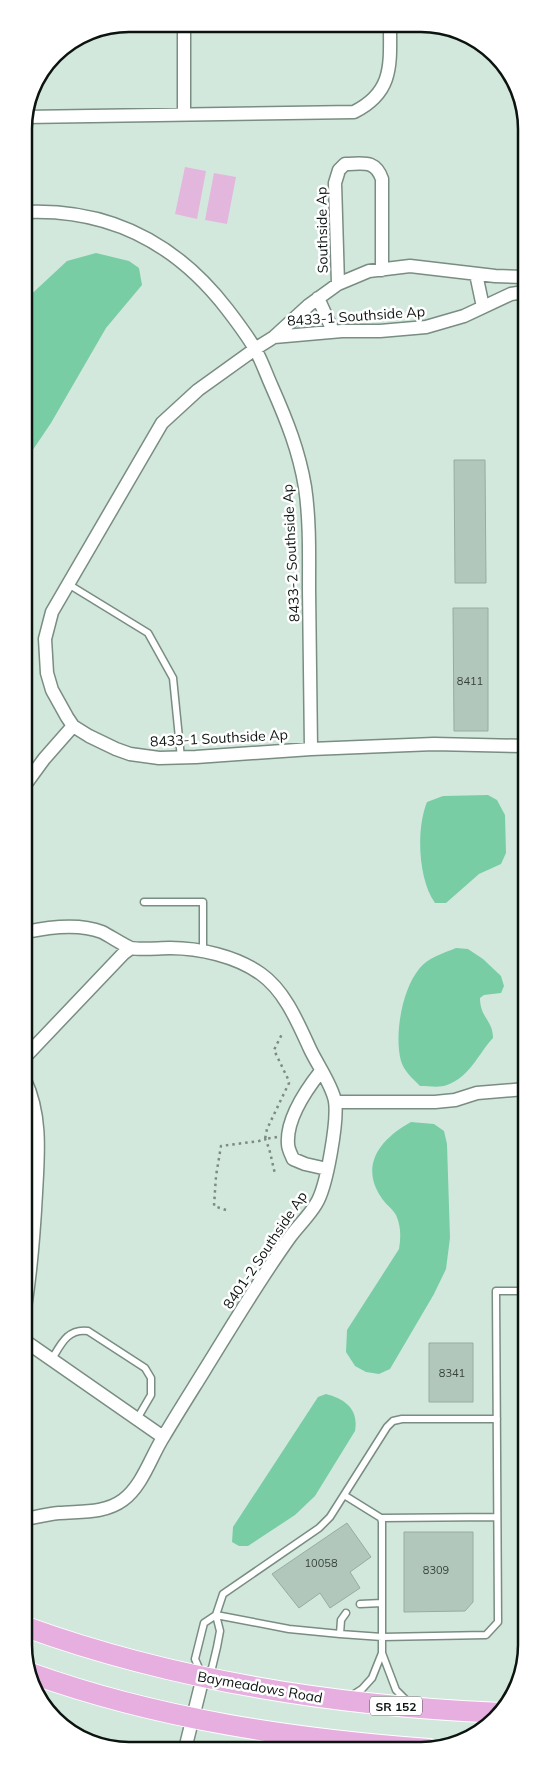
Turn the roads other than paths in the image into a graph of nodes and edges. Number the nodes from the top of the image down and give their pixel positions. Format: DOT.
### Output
graph roads {
  1 [pos="184,32"];
  2 [pos="390,32"];
  3 [pos="184,113"];
  4 [pos="33,117"];
  5 [pos="33,212"];
  6 [pos="382,270"];
  7 [pos="476,274"];
  8 [pos="518,277"];
  9 [pos="338,284"];
  10 [pos="518,293"];
  11 [pos="318,298"];
  12 [pos="483,307"];
  13 [pos="333,332"];
  14 [pos="274,337"];
  15 [pos="255,349"];
  16 [pos="68,584"];
  17 [pos="73,726"];
  18 [pos="518,746"];
  19 [pos="311,748"];
  20 [pos="181,758"];
  21 [pos="33,775"];
  22 [pos="144,902"];
  23 [pos="32,930"];
  24 [pos="131,948"];
  25 [pos="203,951"];
  26 [pos="32,1049"];
  27 [pos="321,1071"];
  28 [pos="517,1090"];
  29 [pos="32,1100"];
  30 [pos="335,1102"];
  31 [pos="327,1169"];
  32 [pos="32,1246"];
  33 [pos="517,1291"];
  34 [pos="32,1346"];
  35 [pos="52,1359"];
  36 [pos="137,1419"];
  37 [pos="497,1419"];
  38 [pos="163,1437"];
  39 [pos="344,1495"];
  40 [pos="498,1517"];
  41 [pos="32,1518"];
  42 [pos="380,1518"];
  43 [pos="382,1603"];
  44 [pos="360,1604"];
  45 [pos="346,1613"];
  46 [pos="216,1615"];
  47 [pos="32,1629"];
  48 [pos="340,1634"];
  49 [pos="382,1637"];
  50 [pos="382,1653"];
  51 [pos="38,1676"];
  52 [pos="203,1677"];
  53 [pos="344,1701"];
  54 [pos="419,1708"];
  55 [pos="490,1712"];
  56 [pos="192,1718"];
  57 [pos="187,1742"];
  58 [pos="338,1742"];
  1 -- 3 [label="street"];
  2 -- 3 [label="street"];
  3 -- 4 [label="street"];
  5 -- 15 [label="street, 8433-2 Southside Ap"];
  6 -- 7 [label="street, 8433-1 Southside Ap"];
  6 -- 9 [label="street, 8433-1 Southside Ap"];
  6 -- 9 [label="street, Southside Ap"];
  7 -- 8 [label="street, 8433-1 Southside Ap"];
  7 -- 12 [label="street"];
  9 -- 11 [label="street, 8433-1 Southside Ap"];
  10 -- 12 [label="street, 8433-1 Southside Ap"];
  11 -- 13 [label="street"];
  11 -- 14 [label="street, 8433-1 Southside Ap"];
  12 -- 13 [label="street, 8433-1 Southside Ap"];
  13 -- 14 [label="street, 8433-1 Southside Ap"];
  14 -- 15 [label="street, 8433-1 Southside Ap"];
  15 -- 16 [label="street, 8433-1 Southside Ap"];
  15 -- 19 [label="street, 8433-2 Southside Ap"];
  16 -- 17 [label="street, 8433-1 Southside Ap"];
  16 -- 20 [label="lane"];
  17 -- 20 [label="street, 8433-1 Southside Ap"];
  17 -- 21 [label="street"];
  18 -- 19 [label="street, 8433-1 Southside Ap"];
  19 -- 20 [label="street, 8433-1 Southside Ap"];
  22 -- 25 [label="lane"];
  23 -- 24 [label="street, 8401-2 Southside Ap"];
  24 -- 25 [label="street, 8401-2 Southside Ap"];
  24 -- 26 [label="street"];
  25 -- 27 [label="street, 8401-2 Southside Ap"];
  27 -- 30 [label="street, 8401-2 Southside Ap"];
  27 -- 31 [label="street"];
  28 -- 30 [label="street"];
  29 -- 32 [label="street"];
  30 -- 31 [label="street, 8401-2 Southside Ap"];
  31 -- 38 [label="street, 8401-2 Southside Ap"];
  33 -- 37 [label="lane"];
  34 -- 35 [label="street"];
  35 -- 36 [label="street"];
  35 -- 36 [label="lane"];
  36 -- 38 [label="street"];
  37 -- 39 [label="lane"];
  37 -- 40 [label="lane"];
  38 -- 41 [label="street, 8401-2 Southside Ap"];
  39 -- 42 [label="lane"];
  39 -- 46 [label="lane"];
  40 -- 42 [label="lane"];
  40 -- 49 [label="lane"];
  42 -- 43 [label="lane"];
  43 -- 44 [label="lane"];
  43 -- 49 [label="lane"];
  45 -- 48 [label="lane"];
  46 -- 48 [label="lane"];
  46 -- 52 [label="lane"];
  46 -- 52 [label="lane"];
  47 -- 52 [label="main road, Baymeadows Road / SR 152"];
  48 -- 49 [label="lane"];
  49 -- 50 [label="lane"];
  50 -- 53 [label="lane"];
  50 -- 54 [label="lane"];
  51 -- 56 [label="main road"];
  52 -- 53 [label="main road, Baymeadows Road / SR 152"];
  52 -- 56 [label="street"];
  53 -- 54 [label="main road, Baymeadows Road / SR 152"];
  54 -- 55 [label="main road, Baymeadows Road / SR 152"];
  56 -- 57 [label="street"];
  56 -- 58 [label="main road"];
}
